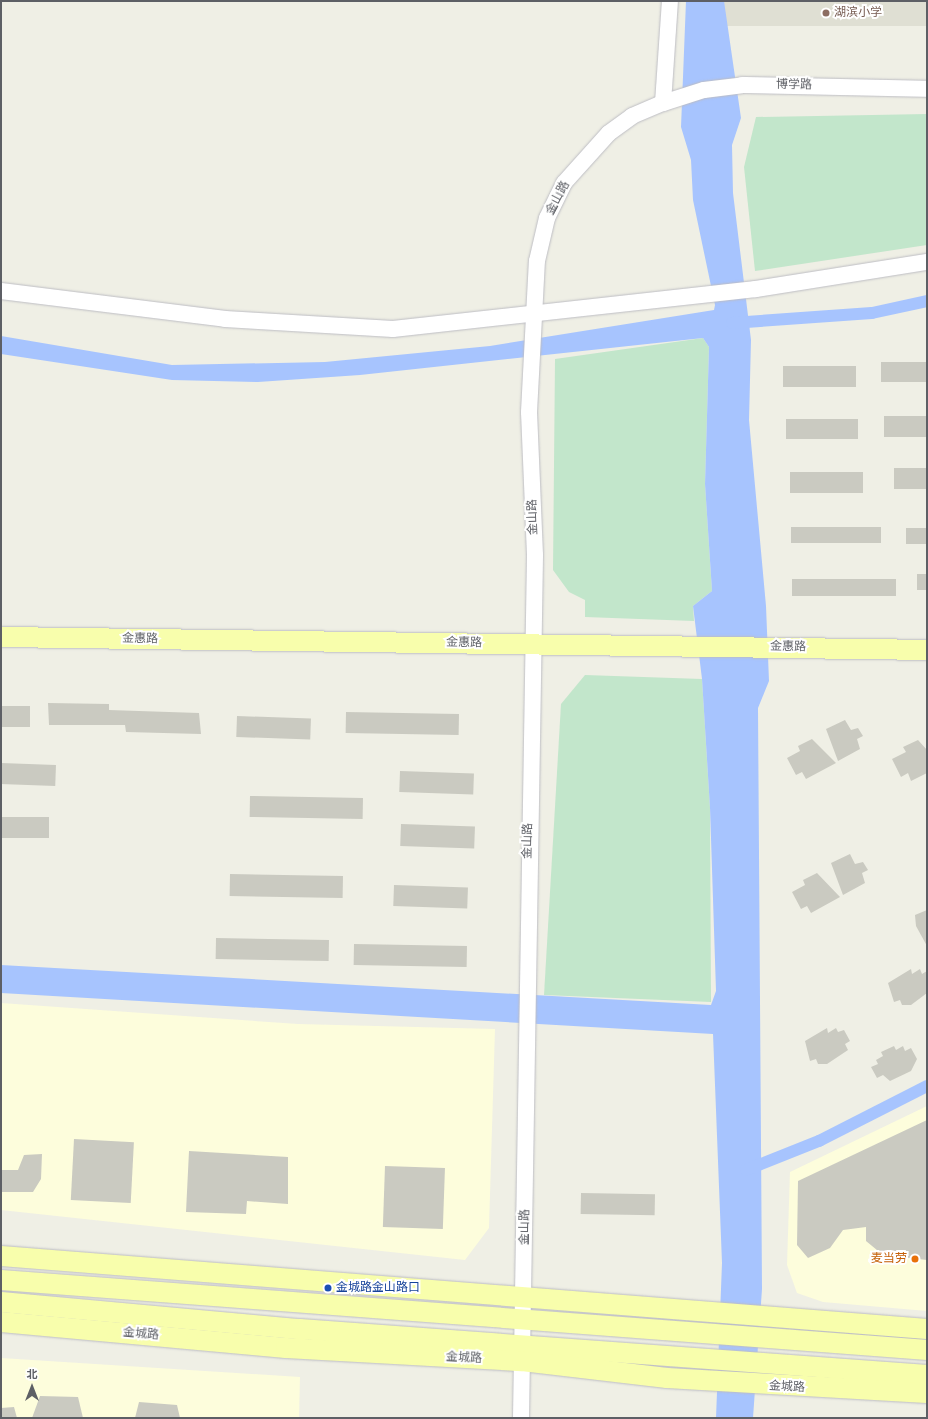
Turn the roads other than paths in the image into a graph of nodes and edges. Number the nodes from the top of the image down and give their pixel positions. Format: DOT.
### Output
graph roads {
  1 [pos="670,1"];
  2 [pos="927,89"];
  3 [pos="668,102"];
  4 [pos="927,262"];
  5 [pos="1,291"];
  6 [pos="532,319"];
  7 [pos="1,637"];
  8 [pos="532,643"];
  9 [pos="927,650"];
  10 [pos="1,1256"];
  11 [pos="109,1264"];
  12 [pos="1,1280"];
  13 [pos="177,1294"];
  14 [pos="523,1297"];
  15 [pos="1,1302"];
  16 [pos="766,1316"];
  17 [pos="523,1318"];
  18 [pos="198,1319"];
  19 [pos="1,1322"];
  20 [pos="927,1329"];
  21 [pos="822,1341"];
  22 [pos="286,1348"];
  23 [pos="927,1350"];
  24 [pos="522,1352"];
  25 [pos="927,1375"];
  26 [pos="927,1393"];
  27 [pos="521,1418"];
  1 -- 3 [label="street"];
  2 -- 3 [label="street, 博学路"];
  3 -- 6 [label="street, 金山路"];
  4 -- 6 [label="street"];
  5 -- 6 [label="street"];
  6 -- 8 [label="street, 金山路"];
  7 -- 8 [label="main road, 金惠路"];
  8 -- 9 [label="main road, 金惠路"];
  8 -- 14 [label="street, 金山路"];
  10 -- 11 [label="main road"];
  11 -- 13 [label="main road"];
  11 -- 14 [label="main road"];
  12 -- 13 [label="main road"];
  13 -- 17 [label="main road"];
  14 -- 16 [label="main road"];
  14 -- 17 [label="street, 金山路"];
  15 -- 18 [label="main road, 金城路"];
  16 -- 20 [label="main road"];
  16 -- 21 [label="main road"];
  17 -- 21 [label="main road"];
  17 -- 24 [label="street, 金山路"];
  18 -- 22 [label="main road"];
  18 -- 24 [label="main road, 金城路"];
  19 -- 22 [label="main road, 金城路"];
  21 -- 23 [label="main road"];
  22 -- 24 [label="main road, 金城路"];
  24 -- 25 [label="main road, 金城路"];
  24 -- 26 [label="main road, 金城路"];
  24 -- 27 [label="street, 金山路"];
}
